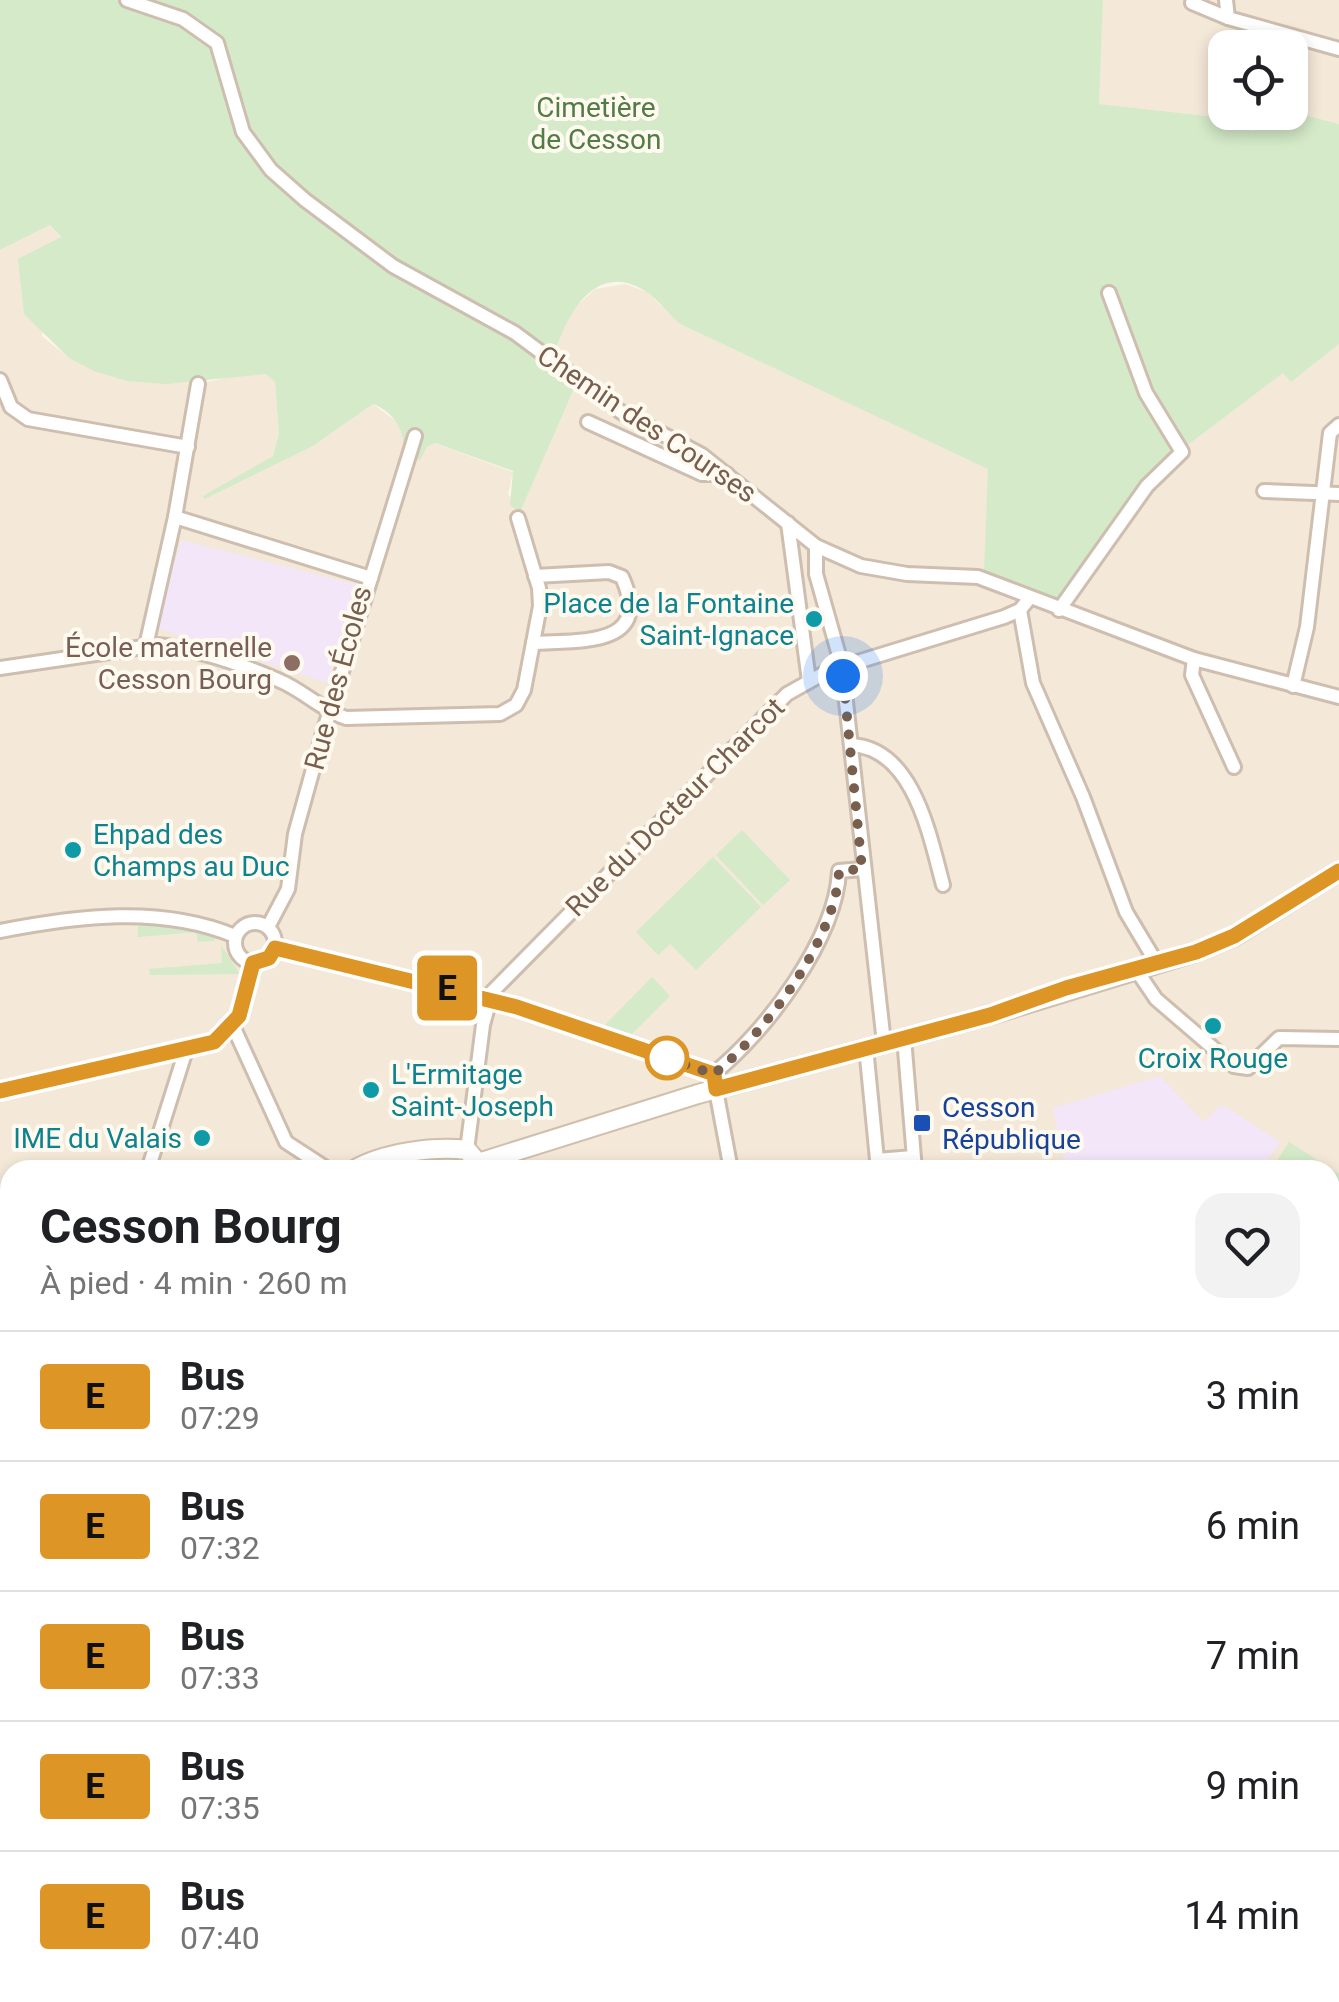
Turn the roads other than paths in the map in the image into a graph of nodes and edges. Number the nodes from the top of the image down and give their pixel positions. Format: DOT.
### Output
graph roads {
  1 [pos="127,0"];
  2 [pos="1226,0"];
  3 [pos="1192,3"];
  4 [pos="1228,18"];
  5 [pos="1339,50"];
  6 [pos="1109,292"];
  7 [pos="0,380"];
  8 [pos="198,384"];
  9 [pos="588,422"];
  10 [pos="1339,426"];
  11 [pos="415,436"];
  12 [pos="188,447"];
  13 [pos="727,474"];
  14 [pos="1264,491"];
  15 [pos="1322,492"];
  16 [pos="1339,494"];
  17 [pos="175,517"];
  18 [pos="518,518"];
  19 [pos="788,523"];
  20 [pos="816,546"];
  21 [pos="535,576"];
  22 [pos="371,578"];
  23 [pos="1024,605"];
  24 [pos="1059,610"];
  25 [pos="533,643"];
  26 [pos="146,646"];
  27 [pos="1194,658"];
  28 [pos="842,666"];
  29 [pos="0,668"];
  30 [pos="808,680"];
  31 [pos="1293,686"];
  32 [pos="1339,697"];
  33 [pos="329,712"];
  34 [pos="851,746"];
  35 [pos="1234,767"];
  36 [pos="862,869"];
  37 [pos="1339,871"];
  38 [pos="943,885"];
  39 [pos="268,927"];
  40 [pos="0,931"];
  41 [pos="236,936"];
  42 [pos="275,948"];
  43 [pos="1156,962"];
  44 [pos="253,963"];
  45 [pos="1135,968"];
  46 [pos="488,999"];
  47 [pos="233,1026"];
  48 [pos="904,1038"];
  49 [pos="1339,1039"];
  50 [pos="875,1045"];
  51 [pos="186,1050"];
  52 [pos="715,1082"];
  53 [pos="0,1091"];
  54 [pos="151,1160"];
  55 [pos="313,1160"];
  56 [pos="471,1160"];
  57 [pos="474,1160"];
  58 [pos="729,1160"];
  59 [pos="878,1160"];
  60 [pos="914,1160"];
  1 -- 13 [label="street, Chemin des Courses"];
  2 -- 4 [label="street"];
  3 -- 4 [label="street"];
  4 -- 5 [label="street"];
  6 -- 24 [label="street"];
  7 -- 12 [label="street"];
  8 -- 12 [label="street"];
  9 -- 13 [label="street"];
  10 -- 15 [label="street"];
  11 -- 22 [label="street"];
  12 -- 17 [label="street"];
  13 -- 19 [label="street, Chemin des Courses"];
  14 -- 15 [label="street"];
  15 -- 16 [label="street"];
  15 -- 31 [label="street"];
  17 -- 22 [label="street, Rue des Écoles"];
  17 -- 26 [label="street"];
  18 -- 21 [label="street"];
  19 -- 20 [label="street, Chemin des Courses"];
  19 -- 30 [label="street"];
  20 -- 23 [label="street, Chemin des Courses"];
  20 -- 28 [label="street"];
  21 -- 25 [label="street"];
  21 -- 25 [label="street"];
  22 -- 33 [label="street, Rue des Écoles"];
  23 -- 24 [label="street, Chemin des Courses"];
  23 -- 28 [label="street, Rue du Docteur Charcot"];
  23 -- 43 [label="street"];
  24 -- 27 [label="street, Chemin des Courses"];
  25 -- 33 [label="street"];
  26 -- 29 [label="street"];
  26 -- 33 [label="street"];
  27 -- 31 [label="street, Chemin des Courses"];
  27 -- 35 [label="street"];
  28 -- 30 [label="street, Rue du Docteur Charcot"];
  28 -- 34 [label="street"];
  30 -- 46 [label="street, Rue du Docteur Charcot"];
  31 -- 32 [label="street, Chemin des Courses"];
  33 -- 39 [label="street, Rue des Écoles"];
  34 -- 36 [label="street"];
  34 -- 38 [label="street"];
  36 -- 50 [label="street"];
  36 -- 52 [label="street"];
  37 -- 43 [label="street"];
  39 -- 41 [label="street"];
  39 -- 42 [label="street"];
  40 -- 41 [label="street"];
  41 -- 44 [label="street"];
  42 -- 44 [label="street"];
  42 -- 46 [label="street"];
  43 -- 45 [label="street"];
  44 -- 47 [label="street"];
  45 -- 48 [label="street"];
  45 -- 49 [label="street"];
  46 -- 52 [label="street"];
  46 -- 56 [label="street"];
  47 -- 51 [label="street"];
  47 -- 55 [label="street"];
  48 -- 50 [label="street"];
  48 -- 60 [label="street"];
  50 -- 52 [label="street"];
  50 -- 59 [label="street"];
  51 -- 53 [label="street"];
  51 -- 54 [label="street"];
  52 -- 57 [label="street"];
  52 -- 58 [label="street"];
}
